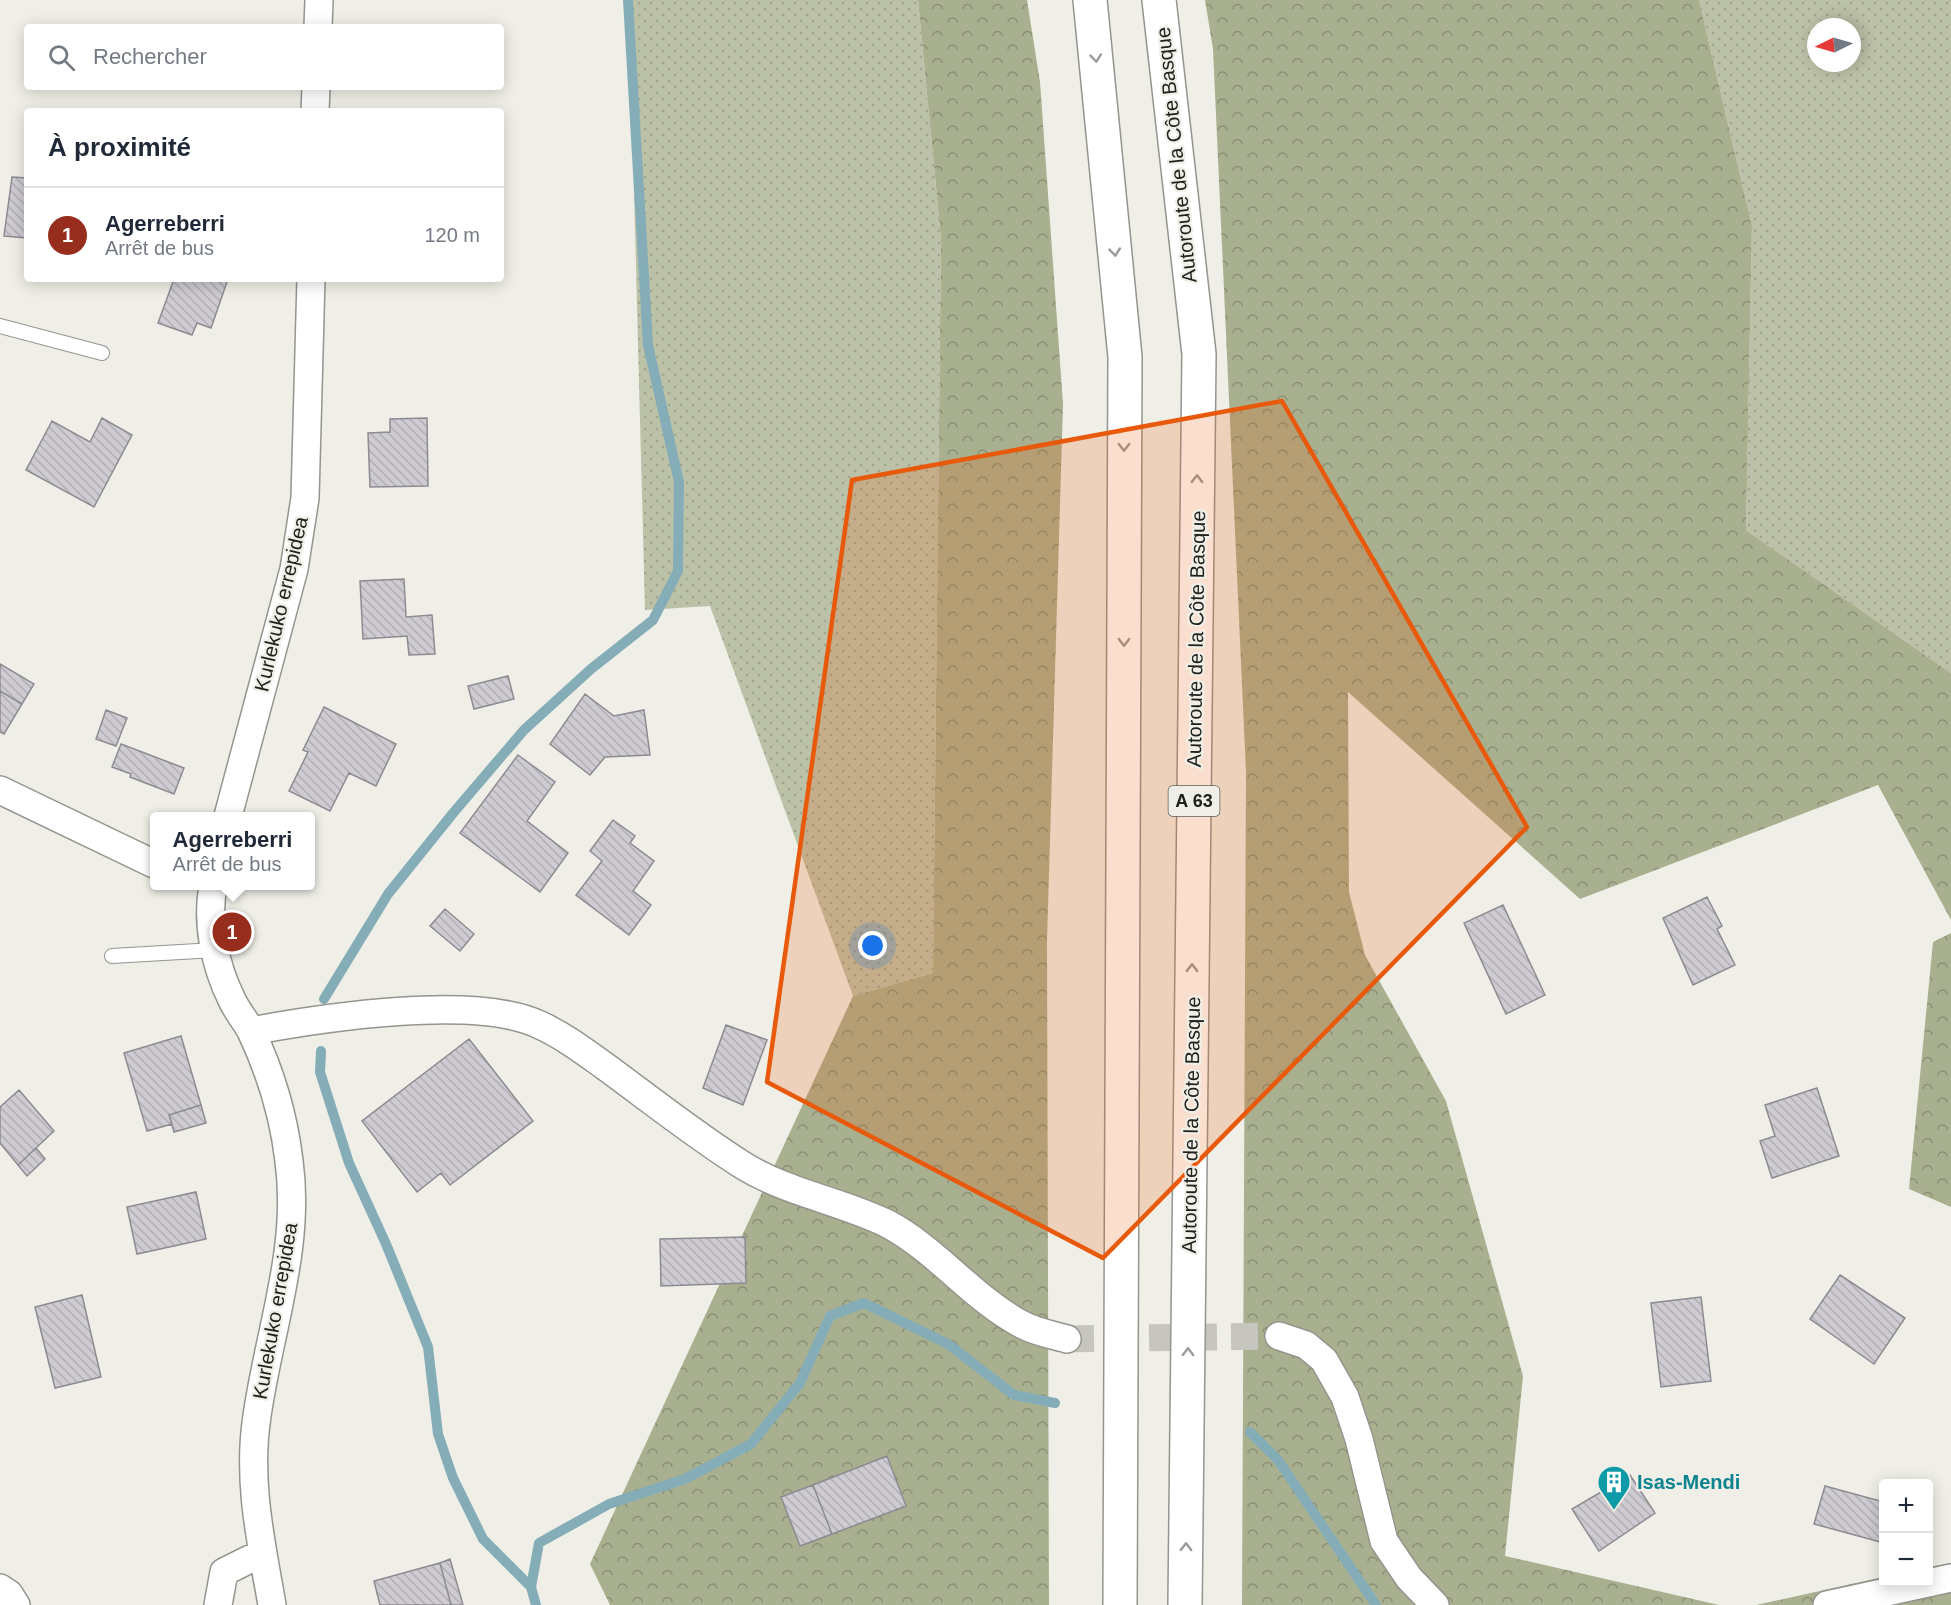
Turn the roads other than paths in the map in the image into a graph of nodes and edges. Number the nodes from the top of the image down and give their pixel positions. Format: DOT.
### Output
graph roads {
  1 [pos="319,0"];
  2 [pos="1090,0"];
  3 [pos="1159,0"];
  4 [pos="318,24"];
  5 [pos="316,90"];
  6 [pos="315,108"];
  7 [pos="311,282"];
  8 [pos="0,326"];
  9 [pos="102,353"];
  10 [pos="0,790"];
  11 [pos="229,812"];
  12 [pos="150,862"];
  13 [pos="208,890"];
  14 [pos="215,950"];
  15 [pos="112,956"];
  16 [pos="250,1031"];
  17 [pos="1279,1336"];
  18 [pos="1067,1339"];
  19 [pos="262,1553"];
  20 [pos="1951,1578"];
  21 [pos="0,1588"];
  22 [pos="16,1605"];
  23 [pos="218,1605"];
  24 [pos="272,1605"];
  25 [pos="1119,1605"];
  26 [pos="1185,1605"];
  27 [pos="1435,1605"];
  28 [pos="1827,1605"];
  1 -- 4 [label="street"];
  2 -- 25 [label="highway, one-way"];
  26 -- 3 [label="highway, Autoroute de la Côte Basque / A 63, one-way"];
  5 -- 6 [label="street"];
  7 -- 11 [label="street, Kurlekuko errepidea"];
  8 -- 9 [label="lane"];
  10 -- 12 [label="street"];
  13 -- 14 [label="street, Kurlekuko errepidea"];
  14 -- 15 [label="lane"];
  14 -- 16 [label="street, Kurlekuko errepidea"];
  16 -- 18 [label="street"];
  16 -- 19 [label="street, Kurlekuko errepidea"];
  17 -- 27 [label="street"];
  19 -- 23 [label="street"];
  19 -- 24 [label="street, Kurlekuko errepidea"];
  20 -- 28 [label="street"];
  21 -- 22 [label="street"];
}
